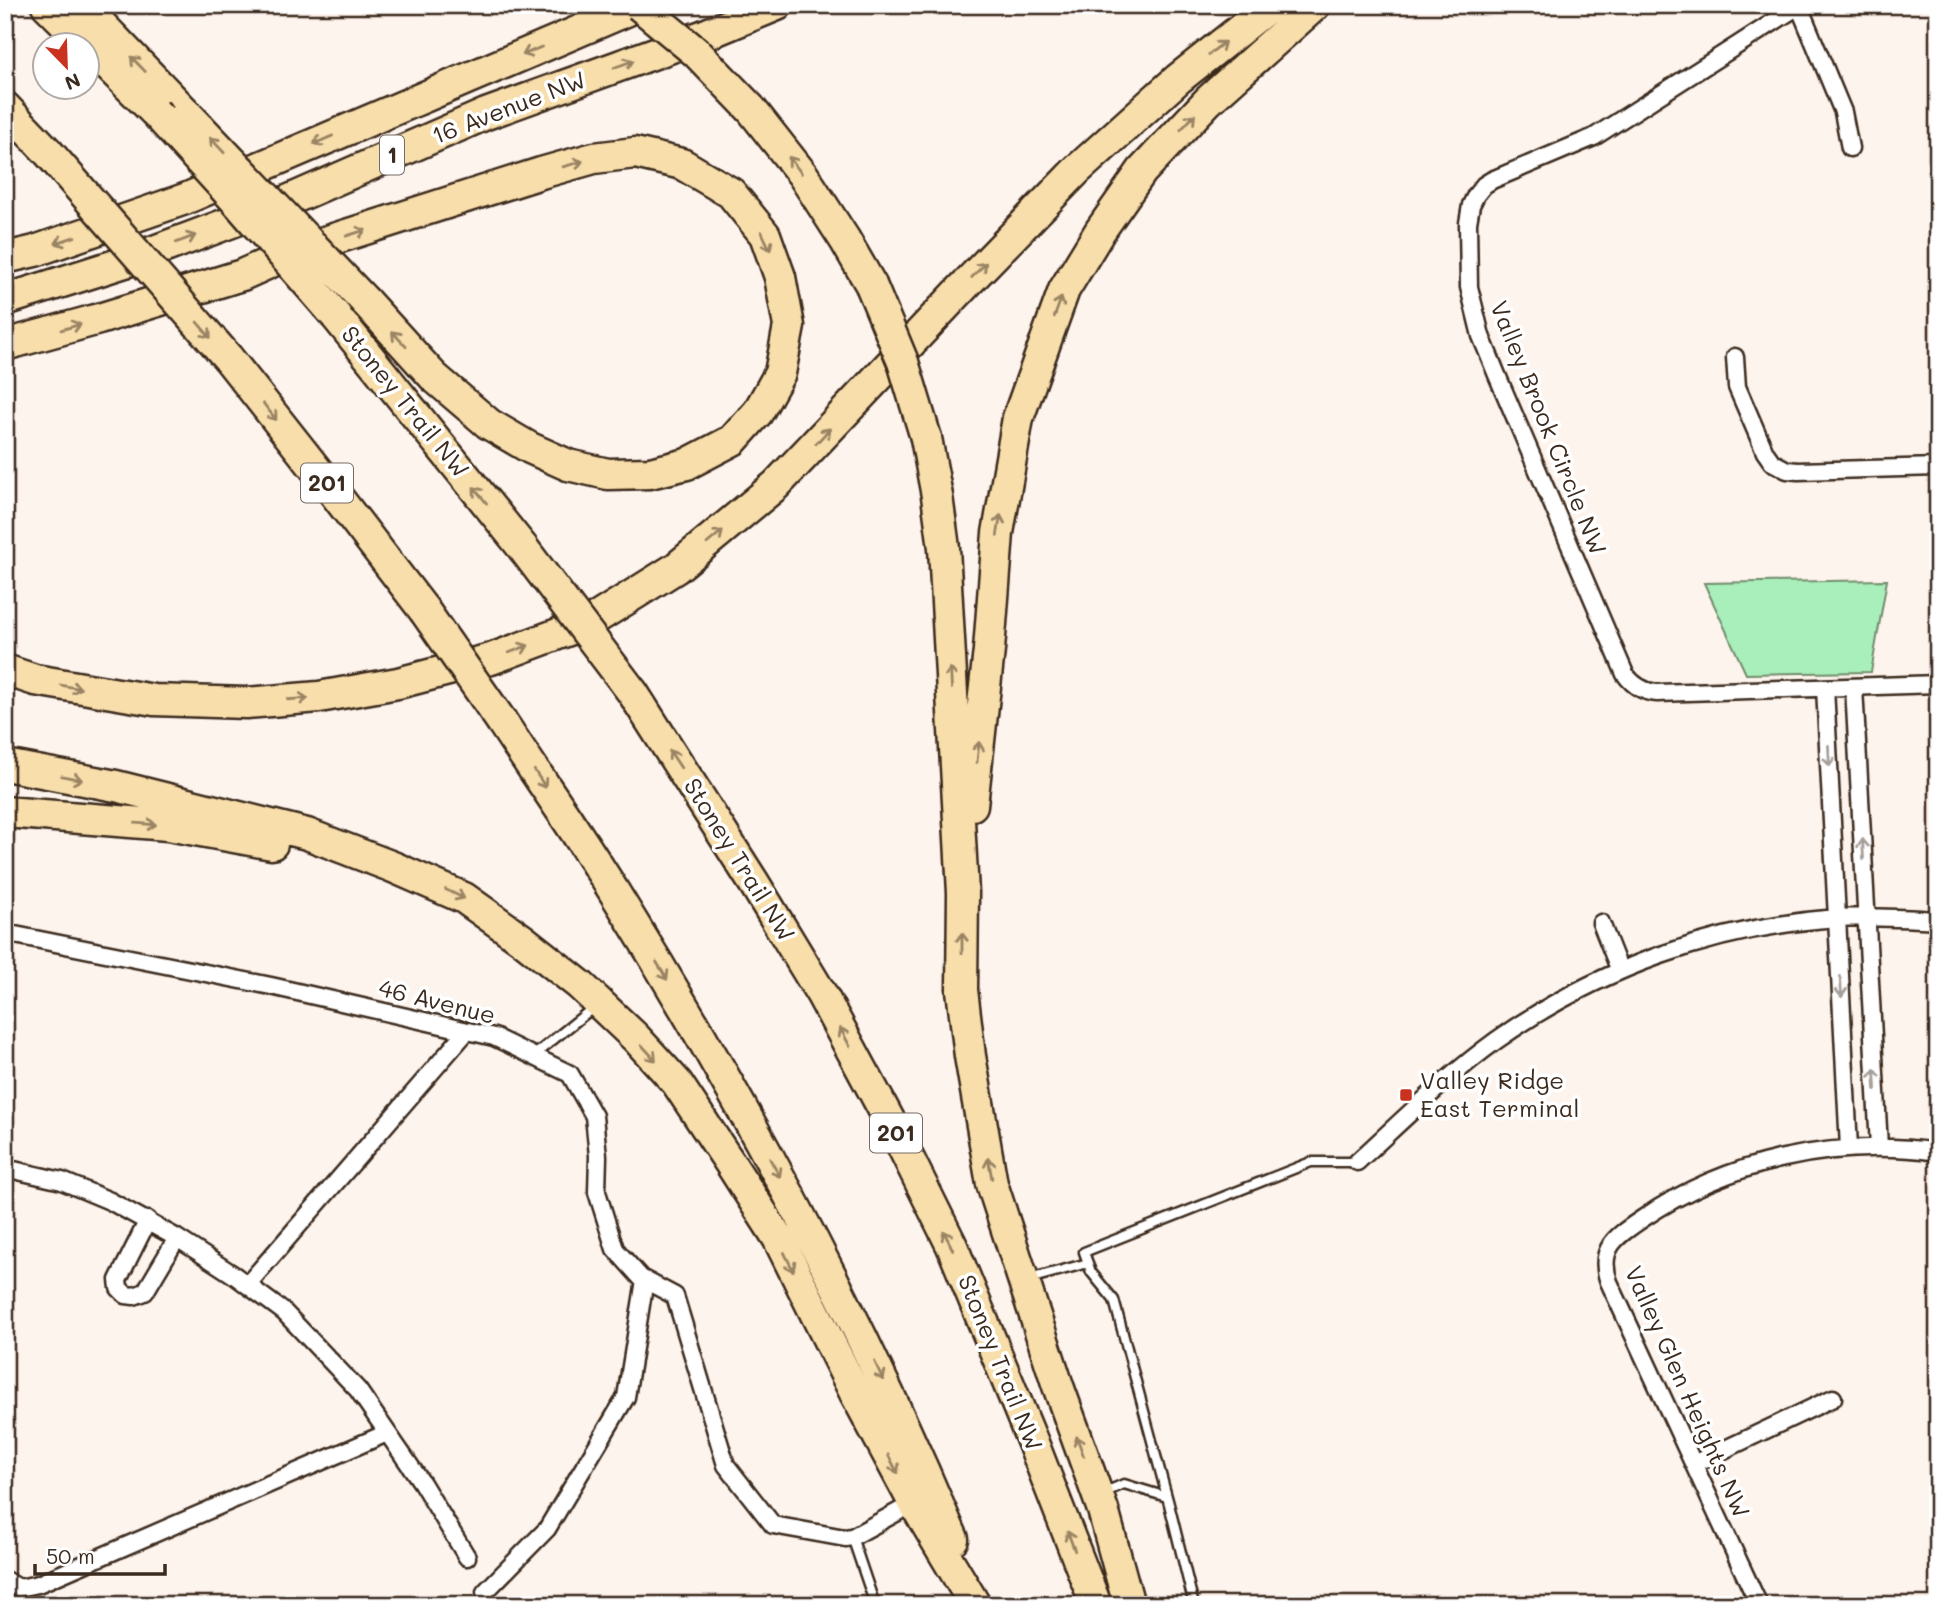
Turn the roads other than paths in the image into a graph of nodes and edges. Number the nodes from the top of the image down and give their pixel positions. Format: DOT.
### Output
graph roads {
  1 [pos="47,5"];
  2 [pos="82,5"];
  3 [pos="640,5"];
  4 [pos="777,5"];
  5 [pos="1271,5"];
  6 [pos="1315,5"];
  7 [pos="1799,6"];
  8 [pos="5,107"];
  9 [pos="1850,148"];
  10 [pos="5,258"];
  11 [pos="5,300"];
  12 [pos="5,345"];
  13 [pos="1735,358"];
  14 [pos="1938,467"];
  15 [pos="5,670"];
  16 [pos="1938,684"];
  17 [pos="1854,687"];
  18 [pos="1825,688"];
  19 [pos="5,765"];
  20 [pos="5,812"];
  21 [pos="393,867"];
  22 [pos="962,893"];
  23 [pos="1838,918"];
  24 [pos="1867,918"];
  25 [pos="1938,920"];
  26 [pos="1601,923"];
  27 [pos="5,933"];
  28 [pos="1620,971"];
  29 [pos="599,1003"];
  30 [pos="467,1031"];
  31 [pos="533,1056"];
  32 [pos="1879,1147"];
  33 [pos="1849,1148"];
  34 [pos="1938,1152"];
  35 [pos="1357,1162"];
  36 [pos="5,1168"];
  37 [pos="148,1220"];
  38 [pos="177,1238"];
  39 [pos="1088,1263"];
  40 [pos="645,1280"];
  41 [pos="1023,1280"];
  42 [pos="247,1284"];
  43 [pos="1833,1398"];
  44 [pos="387,1433"];
  45 [pos="1694,1464"];
  46 [pos="1098,1496"];
  47 [pos="1167,1497"];
  48 [pos="914,1503"];
  49 [pos="852,1537"];
  50 [pos="467,1557"];
  51 [pos="5,1580"];
  52 [pos="485,1592"];
  53 [pos="875,1605"];
  54 [pos="975,1605"];
  55 [pos="981,1605"];
  56 [pos="1096,1605"];
  57 [pos="1129,1605"];
  58 [pos="1194,1605"];
  59 [pos="1759,1605"];
  56 -- 1 [label="highway, Stoney Trail NW / 201, one-way, bridge"];
  12 -- 2 [label="highway, one-way, bridge"];
  3 -- 10 [label="highway, 16 Avenue NW / 1, one-way"];
  22 -- 3 [label="highway, one-way, bridge"];
  11 -- 4 [label="highway, 16 Avenue NW / 1, one-way"];
  15 -- 5 [label="highway, one-way"];
  22 -- 6 [label="highway, one-way"];
  7 -- 9 [label="street"];
  7 -- 18 [label="street, Valley Brook Circle NW"];
  8 -- 55 [label="highway, 201, one-way, bridge"];
  13 -- 14 [label="street"];
  16 -- 17 [label="street, Valley Brook Circle NW"];
  17 -- 18 [label="street, Valley Brook Circle NW"];
  24 -- 17 [label="street, one-way"];
  18 -- 23 [label="street, one-way"];
  19 -- 21 [label="highway, one-way"];
  20 -- 21 [label="highway, one-way"];
  21 -- 29 [label="highway, one-way"];
  41 -- 22 [label="highway, one-way"];
  23 -- 24 [label="street"];
  23 -- 28 [label="street"];
  23 -- 33 [label="street, one-way"];
  24 -- 25 [label="street"];
  32 -- 24 [label="street, one-way"];
  26 -- 28 [label="street"];
  27 -- 30 [label="street, 46 Avenue"];
  28 -- 35 [label="street"];
  29 -- 31 [label="lane"];
  29 -- 48 [label="highway, one-way"];
  30 -- 31 [label="street, 46 Avenue"];
  30 -- 42 [label="street"];
  31 -- 40 [label="street, 46 Avenue"];
  32 -- 33 [label="street, Valley Glen Heights NW"];
  32 -- 34 [label="street, Valley Glen Heights NW"];
  33 -- 45 [label="street, Valley Glen Heights NW"];
  35 -- 39 [label="lane"];
  36 -- 37 [label="street"];
  37 -- 38 [label="street"];
  37 -- 38 [label="street"];
  38 -- 42 [label="street"];
  39 -- 41 [label="lane"];
  39 -- 47 [label="lane"];
  40 -- 49 [label="street, 46 Avenue"];
  40 -- 52 [label="street"];
  46 -- 41 [label="highway, one-way"];
  42 -- 44 [label="street"];
  43 -- 45 [label="street"];
  44 -- 50 [label="street"];
  44 -- 51 [label="street"];
  45 -- 59 [label="street, Valley Glen Heights NW"];
  46 -- 47 [label="lane"];
  46 -- 57 [label="highway"];
  47 -- 58 [label="lane"];
  48 -- 49 [label="street"];
  48 -- 54 [label="highway"];
  49 -- 53 [label="lane"];
}
